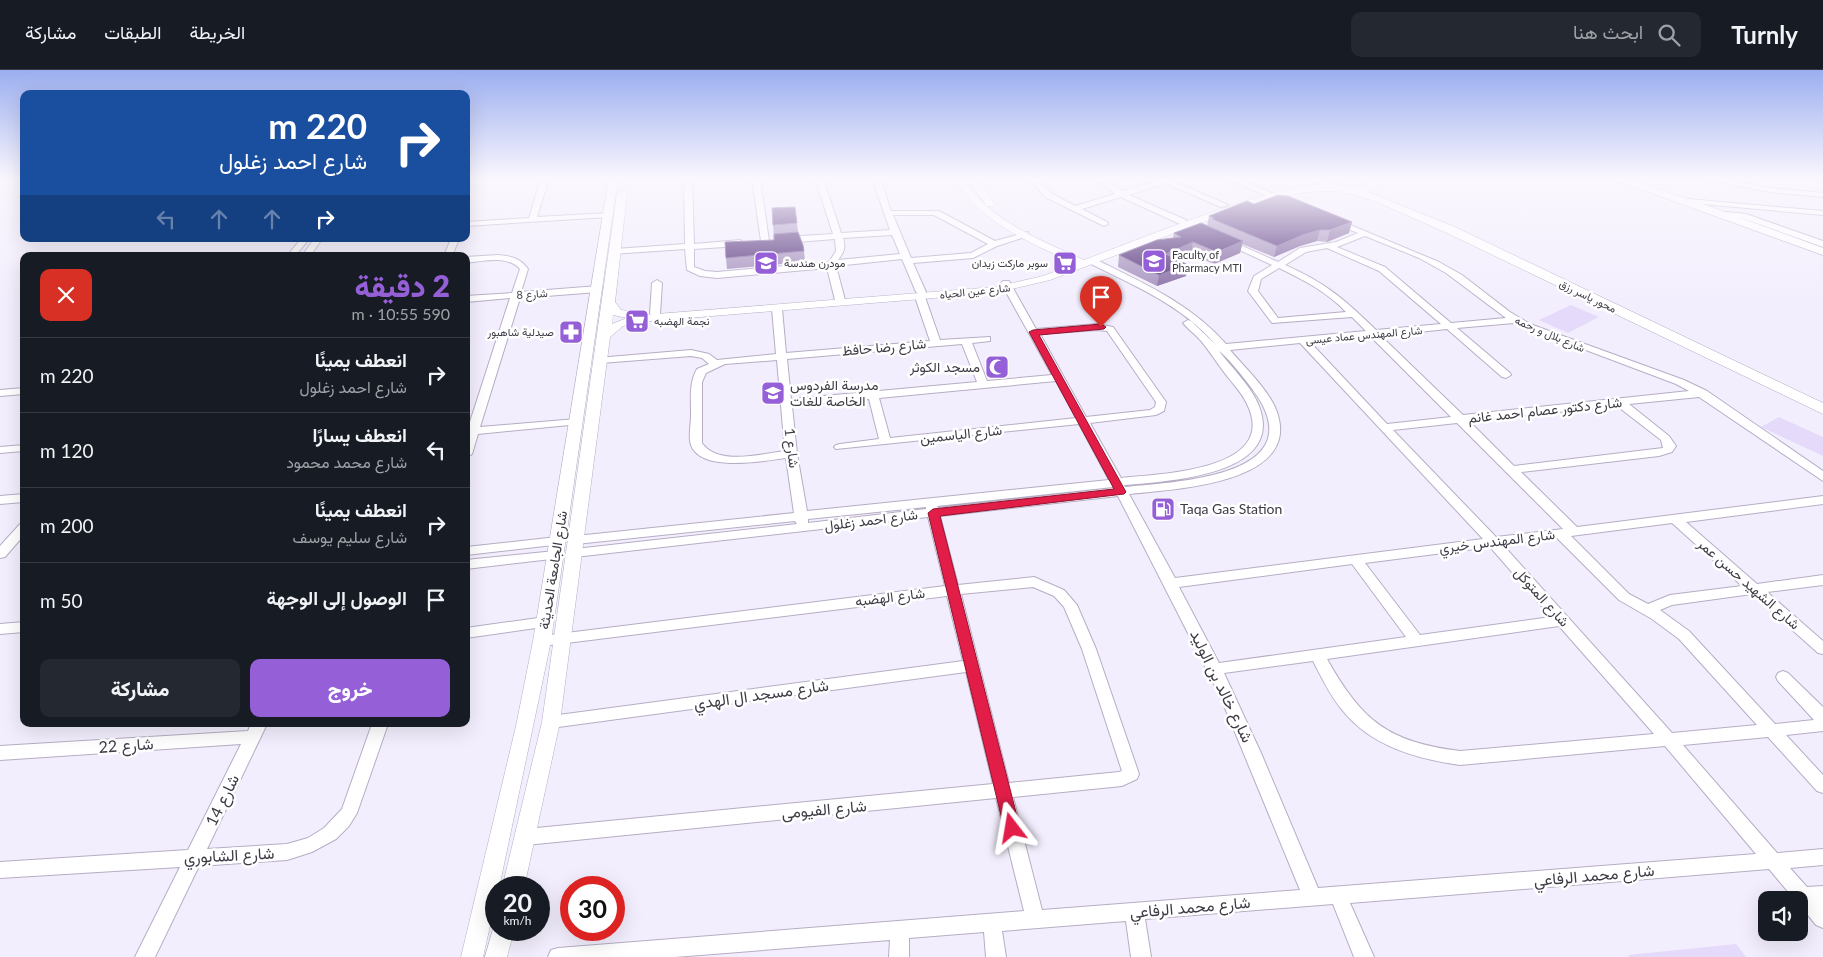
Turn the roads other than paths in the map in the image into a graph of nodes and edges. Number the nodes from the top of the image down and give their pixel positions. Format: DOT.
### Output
graph roads {
  1 [pos="541,219"];
  2 [pos="609,219"];
  3 [pos="616,219"];
  4 [pos="689,219"];
  5 [pos="762,219"];
  6 [pos="832,219"];
  7 [pos="892,219"];
  8 [pos="948,219"];
  9 [pos="997,219"];
  10 [pos="1012,219"];
  11 [pos="1095,219"];
  12 [pos="1177,219"];
  13 [pos="1199,219"];
  14 [pos="1203,219"];
  15 [pos="1330,219"];
  16 [pos="1427,219"];
  17 [pos="1446,219"];
  18 [pos="1737,219"];
  19 [pos="1751,219"];
  20 [pos="532,220"];
  21 [pos="470,224"];
  22 [pos="1104,224"];
  23 [pos="1189,225"];
  24 [pos="895,232"];
  25 [pos="1364,233"];
  26 [pos="1025,234"];
  27 [pos="837,236"];
  28 [pos="1214,237"];
  29 [pos="1806,240"];
  30 [pos="765,241"];
  31 [pos="303,242"];
  32 [pos="746,242"];
  33 [pos="755,242"];
  34 [pos="612,244"];
  35 [pos="994,244"];
  36 [pos="1823,244"];
  37 [pos="689,246"];
  38 [pos="1328,246"];
  39 [pos="1823,248"];
  40 [pos="295,252"];
  41 [pos="1823,252"];
  42 [pos="907,259"];
  43 [pos="470,260"];
  44 [pos="1085,261"];
  45 [pos="831,264"];
  46 [pos="1278,265"];
  47 [pos="656,283"];
  48 [pos="1007,285"];
  49 [pos="598,289"];
  50 [pos="515,295"];
  51 [pos="920,295"];
  52 [pos="470,298"];
  53 [pos="840,300"];
  54 [pos="609,302"];
  55 [pos="777,308"];
  56 [pos="655,314"];
  57 [pos="1353,314"];
  58 [pos="1516,320"];
  59 [pos="1449,327"];
  60 [pos="1033,332"];
  61 [pos="1373,334"];
  62 [pos="605,335"];
  63 [pos="986,339"];
  64 [pos="1302,340"];
  65 [pos="966,341"];
  66 [pos="936,343"];
  67 [pos="1217,348"];
  68 [pos="782,356"];
  69 [pos="601,360"];
  70 [pos="714,363"];
  71 [pos="1506,375"];
  72 [pos="1058,378"];
  73 [pos="983,384"];
  74 [pos="20,391"];
  75 [pos="0,393"];
  76 [pos="588,393"];
  77 [pos="1704,393"];
  78 [pos="873,394"];
  79 [pos="1823,396"];
  80 [pos="786,402"];
  81 [pos="1619,402"];
  82 [pos="1823,409"];
  83 [pos="1459,419"];
  84 [pos="1082,420"];
  85 [pos="576,422"];
  86 [pos="1386,426"];
  87 [pos="470,431"];
  88 [pos="885,442"];
  89 [pos="840,447"];
  90 [pos="20,448"];
  91 [pos="0,450"];
  92 [pos="791,454"];
  93 [pos="1511,470"];
  94 [pos="1823,477"];
  95 [pos="1172,481"];
  96 [pos="1118,487"];
  97 [pos="20,498"];
  98 [pos="0,500"];
  99 [pos="1823,500"];
  100 [pos="932,507"];
  101 [pos="1674,518"];
  102 [pos="802,522"];
  103 [pos="20,532"];
  104 [pos="1566,532"];
  105 [pos="1493,542"];
  106 [pos="576,546"];
  107 [pos="556,548"];
  108 [pos="470,551"];
  109 [pos="0,554"];
  110 [pos="1354,559"];
  111 [pos="470,564"];
  112 [pos="1823,580"];
  113 [pos="1170,582"];
  114 [pos="1755,589"];
  115 [pos="952,590"];
  116 [pos="1648,610"];
  117 [pos="1563,620"];
  118 [pos="545,622"];
  119 [pos="20,627"];
  120 [pos="0,629"];
  121 [pos="470,632"];
  122 [pos="564,638"];
  123 [pos="542,640"];
  124 [pos="1417,641"];
  125 [pos="1823,649"];
  126 [pos="1317,655"];
  127 [pos="972,666"];
  128 [pos="1215,669"];
  129 [pos="1783,677"];
  130 [pos="551,722"];
  131 [pos="379,727"];
  132 [pos="256,731"];
  133 [pos="1773,732"];
  134 [pos="1669,740"];
  135 [pos="0,754"];
  136 [pos="1122,779"];
  137 [pos="1823,786"];
  138 [pos="1003,792"];
  139 [pos="526,837"];
  140 [pos="194,857"];
  141 [pos="1823,857"];
  142 [pos="1773,861"];
  143 [pos="0,870"];
  144 [pos="516,876"];
  145 [pos="1800,891"];
  146 [pos="1338,895"];
  147 [pos="1823,895"];
  148 [pos="1808,896"];
  149 [pos="1312,897"];
  150 [pos="1808,901"];
  151 [pos="1134,912"];
  152 [pos="1035,919"];
  153 [pos="1823,919"];
  154 [pos="992,923"];
  155 [pos="900,930"];
  156 [pos="500,941"];
  157 [pos="145,957"];
  158 [pos="472,957"];
  159 [pos="496,957"];
  160 [pos="558,957"];
  161 [pos="899,957"];
  162 [pos="996,957"];
  163 [pos="1141,957"];
  164 [pos="1364,957"];
  1 -- 20 [label="street"];
  2 -- 34 [label="street, شارع الجامعة الحديثة"];
  3 -- 34 [label="street, شارع الجامعة الحديثة"];
  4 -- 37 [label="street"];
  5 -- 30 [label="street"];
  6 -- 27 [label="street"];
  7 -- 24 [label="street"];
  8 -- 35 [label="street"];
  9 -- 26 [label="street"];
  10 -- 44 [label="street"];
  11 -- 22 [label="street"];
  12 -- 23 [label="street"];
  13 -- 23 [label="street, شارع عين الحياه"];
  14 -- 23 [label="street, شارع عين الحياه"];
  15 -- 25 [label="street, شارع بلال و رحمه"];
  16 -- 82 [label="main road, محور ياسر رزق"];
  17 -- 79 [label="main road, محور ياسر رزق"];
  18 -- 41 [label="street"];
  19 -- 29 [label="street"];
  20 -- 21 [label="street"];
  23 -- 44 [label="street, شارع عين الحياه"];
  24 -- 27 [label="street"];
  24 -- 42 [label="street"];
  25 -- 38 [label="street"];
  25 -- 58 [label="street, شارع بلال و رحمه"];
  26 -- 35 [label="street"];
  26 -- 44 [label="street"];
  27 -- 30 [label="street"];
  27 -- 45 [label="street"];
  28 -- 46 [label="street"];
  29 -- 36 [label="street"];
  29 -- 39 [label="street"];
  30 -- 33 [label="street"];
  31 -- 40 [label="street"];
  32 -- 37 [label="street"];
  34 -- 37 [label="street"];
  34 -- 49 [label="street, شارع الجامعة الحديثة"];
  34 -- 54 [label="street, شارع الجامعة الحديثة"];
  35 -- 42 [label="street"];
  37 -- 45 [label="street"];
  38 -- 46 [label="street"];
  38 -- 59 [label="street"];
  42 -- 45 [label="street"];
  42 -- 51 [label="street"];
  43 -- 50 [label="street"];
  44 -- 48 [label="street, شارع عين الحياه"];
  44 -- 67 [label="street, شارع احمد زغلول"];
  45 -- 53 [label="street"];
  46 -- 57 [label="street"];
  46 -- 57 [label="street"];
  47 -- 56 [label="street"];
  48 -- 51 [label="street, شارع عين الحياه"];
  48 -- 60 [label="street, شارع خالد بن الوليد"];
  49 -- 50 [label="street, شارع 8"];
  49 -- 76 [label="street, شارع الجامعة الحديثة"];
  50 -- 52 [label="street, شارع 8"];
  50 -- 87 [label="street"];
  51 -- 53 [label="street, شارع عين الحياه"];
  51 -- 55 [label="street, شارع عين الحياه"];
  51 -- 66 [label="street"];
  53 -- 56 [label="street, شارع عين الحياه"];
  54 -- 56 [label="street, شارع عين الحياه"];
  54 -- 62 [label="street, شارع الجامعة الحديثة"];
  55 -- 62 [label="street, شارع عين الحياه"];
  55 -- 68 [label="street, شارع 1"];
  57 -- 61 [label="street"];
  58 -- 59 [label="street, شارع المهندس عماد عيسى"];
  58 -- 77 [label="street, شارع بلال و رحمه"];
  59 -- 61 [label="street, شارع المهندس عماد عيسى"];
  59 -- 71 [label="street"];
  60 -- 72 [label="street, شارع خالد بن الوليد"];
  60 -- 84 [label="street, شارع الياسمين"];
  61 -- 64 [label="street, شارع المهندس عماد عيسى"];
  61 -- 83 [label="street"];
  62 -- 69 [label="street, شارع الجامعة الحديثة"];
  63 -- 65 [label="street, شارع رضا حافظ"];
  64 -- 67 [label="street, شارع المهندس عماد عيسى"];
  64 -- 86 [label="street, شارع المتوكل"];
  65 -- 66 [label="street, شارع رضا حافظ"];
  65 -- 73 [label="street"];
  66 -- 68 [label="street, شارع رضا حافظ"];
  67 -- 95 [label="street, شارع احمد زغلول"];
  67 -- 95 [label="street, شارع احمد زغلول"];
  68 -- 70 [label="street, شارع رضا حافظ"];
  68 -- 80 [label="street, شارع 1"];
  69 -- 70 [label="street"];
  69 -- 76 [label="street, شارع الجامعة الحديثة"];
  70 -- 92 [label="street"];
  72 -- 73 [label="street"];
  72 -- 84 [label="street, شارع خالد بن الوليد"];
  73 -- 78 [label="street"];
  74 -- 75 [label="street"];
  76 -- 85 [label="street, شارع الجامعة الحديثة"];
  76 -- 106 [label="street, شارع الجامعة الحديثة"];
  77 -- 81 [label="street, شارع دكتور عصام احمد غانم"];
  77 -- 94 [label="street, شارع بلال و رحمه"];
  78 -- 80 [label="street"];
  78 -- 88 [label="street"];
  80 -- 92 [label="street, شارع 1"];
  81 -- 83 [label="street, شارع دكتور عصام احمد غانم"];
  81 -- 93 [label="street"];
  83 -- 86 [label="street, شارع دكتور عصام احمد غانم"];
  83 -- 93 [label="street"];
  84 -- 88 [label="street, شارع الياسمين"];
  84 -- 96 [label="street, شارع خالد بن الوليد"];
  85 -- 87 [label="street"];
  85 -- 107 [label="street, شارع الجامعة الحديثة"];
  86 -- 105 [label="street, شارع المتوكل"];
  88 -- 89 [label="street, شارع الياسمين"];
  90 -- 91 [label="street"];
  92 -- 102 [label="street, شارع 1"];
  93 -- 104 [label="street"];
  95 -- 96 [label="street, شارع احمد زغلول"];
  96 -- 100 [label="street, شارع احمد زغلول"];
  96 -- 113 [label="street, شارع خالد بن الوليد"];
  97 -- 98 [label="street"];
  99 -- 101 [label="street, شارع المهندس خيري"];
  100 -- 102 [label="street, شارع احمد زغلول"];
  100 -- 115 [label="street"];
  101 -- 104 [label="street, شارع المهندس خيري"];
  101 -- 114 [label="street, شارع الشهيد حسن عمر"];
  102 -- 106 [label="street, شارع احمد زغلول"];
  103 -- 109 [label="street"];
  104 -- 105 [label="street, شارع المهندس خيري"];
  104 -- 116 [label="street"];
  105 -- 110 [label="street, شارع المهندس خيري"];
  105 -- 117 [label="street, شارع المتوكل"];
  106 -- 122 [label="street, شارع الجامعة الحديثة"];
  107 -- 108 [label="street"];
  107 -- 111 [label="street"];
  107 -- 118 [label="street, شارع الجامعة الحديثة"];
  110 -- 113 [label="street, شارع المهندس خيري"];
  110 -- 124 [label="street"];
  112 -- 114 [label="street"];
  113 -- 128 [label="street, شارع خالد بن الوليد"];
  114 -- 116 [label="street"];
  114 -- 125 [label="street, شارع الشهيد حسن عمر"];
  115 -- 122 [label="street, شارع الهضبه"];
  115 -- 127 [label="street"];
  115 -- 136 [label="street, شارع الهضبه"];
  116 -- 133 [label="street"];
  117 -- 124 [label="street"];
  117 -- 134 [label="street, شارع المتوكل"];
  118 -- 121 [label="street"];
  118 -- 123 [label="street, شارع الجامعة الحديثة"];
  119 -- 120 [label="street"];
  122 -- 123 [label="street, شارع الهضبه"];
  122 -- 130 [label="street, شارع الجامعة الحديثة"];
  123 -- 158 [label="street, شارع الجامعة الحديثة"];
  124 -- 126 [label="street"];
  126 -- 128 [label="street"];
  126 -- 134 [label="street"];
  127 -- 130 [label="street, شارع مسجد ال الهدي"];
  127 -- 138 [label="street"];
  128 -- 149 [label="street, شارع خالد بن الوليد"];
  129 -- 133 [label="street"];
  130 -- 139 [label="street, شارع الجامعة الحديثة"];
  131 -- 140 [label="street, شارع الشابوري"];
  132 -- 135 [label="street, شارع 22"];
  132 -- 140 [label="street, شارع 14"];
  133 -- 134 [label="street"];
  133 -- 137 [label="street"];
  134 -- 142 [label="street, شارع المتوكل"];
  136 -- 138 [label="street, شارع الفيومى"];
  138 -- 139 [label="street, شارع الفيومى"];
  138 -- 152 [label="street"];
  139 -- 144 [label="street, شارع الجامعة الحديثة"];
  140 -- 143 [label="street, شارع الشابوري"];
  140 -- 157 [label="street, شارع 14"];
  141 -- 142 [label="street, شارع محمد الرفاعي"];
  142 -- 145 [label="street, شارع المتوكل"];
  142 -- 146 [label="street, شارع محمد الرفاعي"];
  146 -- 149 [label="street, شارع محمد الرفاعي"];
  146 -- 164 [label="street"];
  147 -- 148 [label="street"];
  149 -- 151 [label="street, شارع محمد الرفاعي"];
  150 -- 153 [label="street, شارع المتوكل"];
  151 -- 152 [label="street, شارع محمد الرفاعي"];
  151 -- 163 [label="street"];
  152 -- 154 [label="street, شارع محمد الرفاعي"];
  154 -- 155 [label="street, شارع محمد الرفاعي"];
  154 -- 162 [label="street"];
  155 -- 160 [label="street, شارع محمد الرفاعي"];
  155 -- 161 [label="street"];
  156 -- 159 [label="street"];
}
